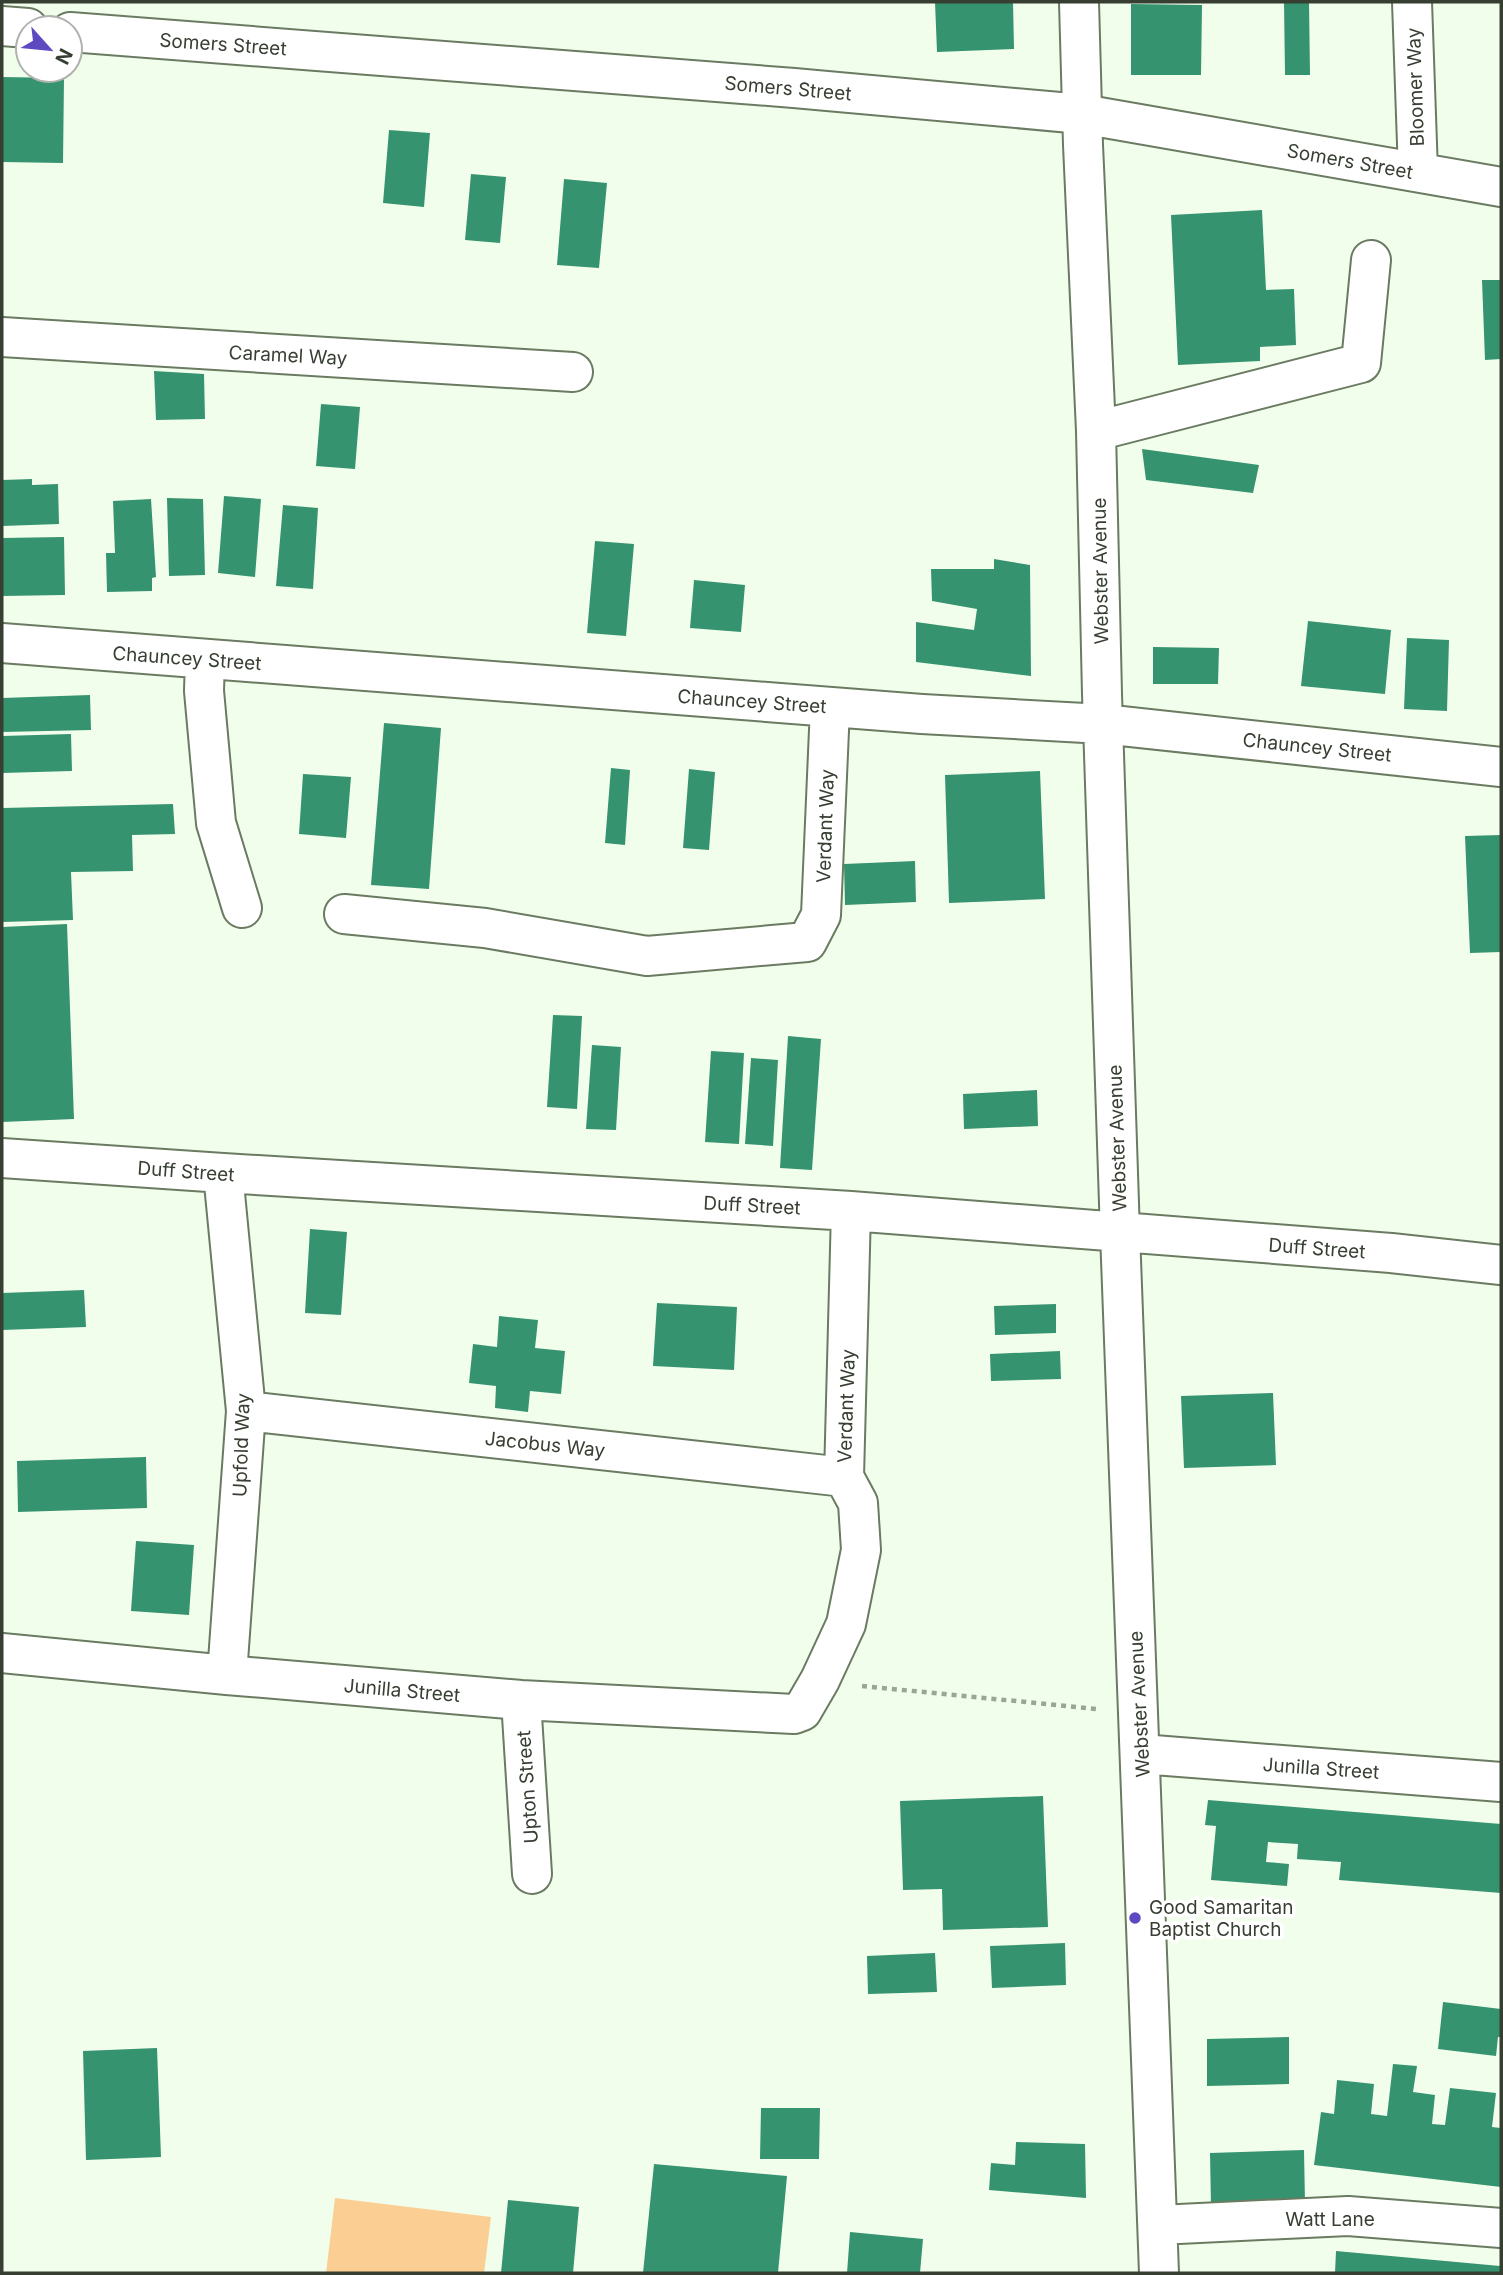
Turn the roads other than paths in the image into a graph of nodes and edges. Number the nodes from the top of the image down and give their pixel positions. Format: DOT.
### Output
graph roads {
  1 [pos="1079,2"];
  2 [pos="1412,2"];
  3 [pos="84,33"];
  4 [pos="1082,114"];
  5 [pos="1418,172"];
  6 [pos="1501,187"];
  7 [pos="1371,260"];
  8 [pos="2,337"];
  9 [pos="573,372"];
  10 [pos="1096,431"];
  11 [pos="2,643"];
  12 [pos="205,659"];
  13 [pos="830,707"];
  14 [pos="1103,723"];
  15 [pos="1501,767"];
  16 [pos="242,908"];
  17 [pos="344,915"];
  18 [pos="2,1158"];
  19 [pos="223,1173"];
  20 [pos="851,1211"];
  21 [pos="1120,1233"];
  22 [pos="1501,1265"];
  23 [pos="246,1411"];
  24 [pos="844,1477"];
  25 [pos="2,1653"];
  26 [pos="227,1675"];
  27 [pos="521,1700"];
  28 [pos="802,1711"];
  29 [pos="1141,1754"];
  30 [pos="1501,1782"];
  31 [pos="532,1874"];
  32 [pos="1158,2225"];
  33 [pos="1501,2228"];
  34 [pos="1159,2273"];
  1 -- 4 [label="street, Webster Avenue"];
  2 -- 5 [label="street, Bloomer Way"];
  3 -- 4 [label="street, Somers Street"];
  4 -- 5 [label="street, Somers Street"];
  4 -- 10 [label="street, Webster Avenue"];
  5 -- 6 [label="street, Somers Street"];
  7 -- 10 [label="street"];
  8 -- 9 [label="street, Caramel Way"];
  10 -- 14 [label="street, Webster Avenue"];
  11 -- 12 [label="street, Chauncey Street"];
  12 -- 13 [label="street, Chauncey Street"];
  12 -- 16 [label="street"];
  13 -- 14 [label="street, Chauncey Street"];
  13 -- 17 [label="street, Verdant Way"];
  14 -- 15 [label="street, Chauncey Street"];
  14 -- 21 [label="street, Webster Avenue"];
  18 -- 19 [label="street, Duff Street"];
  19 -- 20 [label="street, Duff Street"];
  19 -- 23 [label="street, Upfold Way"];
  20 -- 21 [label="street, Duff Street"];
  20 -- 24 [label="street, Verdant Way"];
  21 -- 22 [label="street, Duff Street"];
  21 -- 29 [label="street, Webster Avenue"];
  23 -- 24 [label="street, Jacobus Way"];
  23 -- 26 [label="street, Upfold Way"];
  24 -- 28 [label="street, Verdant Way"];
  25 -- 26 [label="street, Junilla Street"];
  26 -- 27 [label="street, Junilla Street"];
  27 -- 28 [label="street, Junilla Street"];
  27 -- 31 [label="street, Upton Street"];
  29 -- 30 [label="street, Junilla Street"];
  29 -- 32 [label="street, Webster Avenue"];
  32 -- 33 [label="street, Watt Lane"];
  32 -- 34 [label="street, Webster Avenue"];
}
